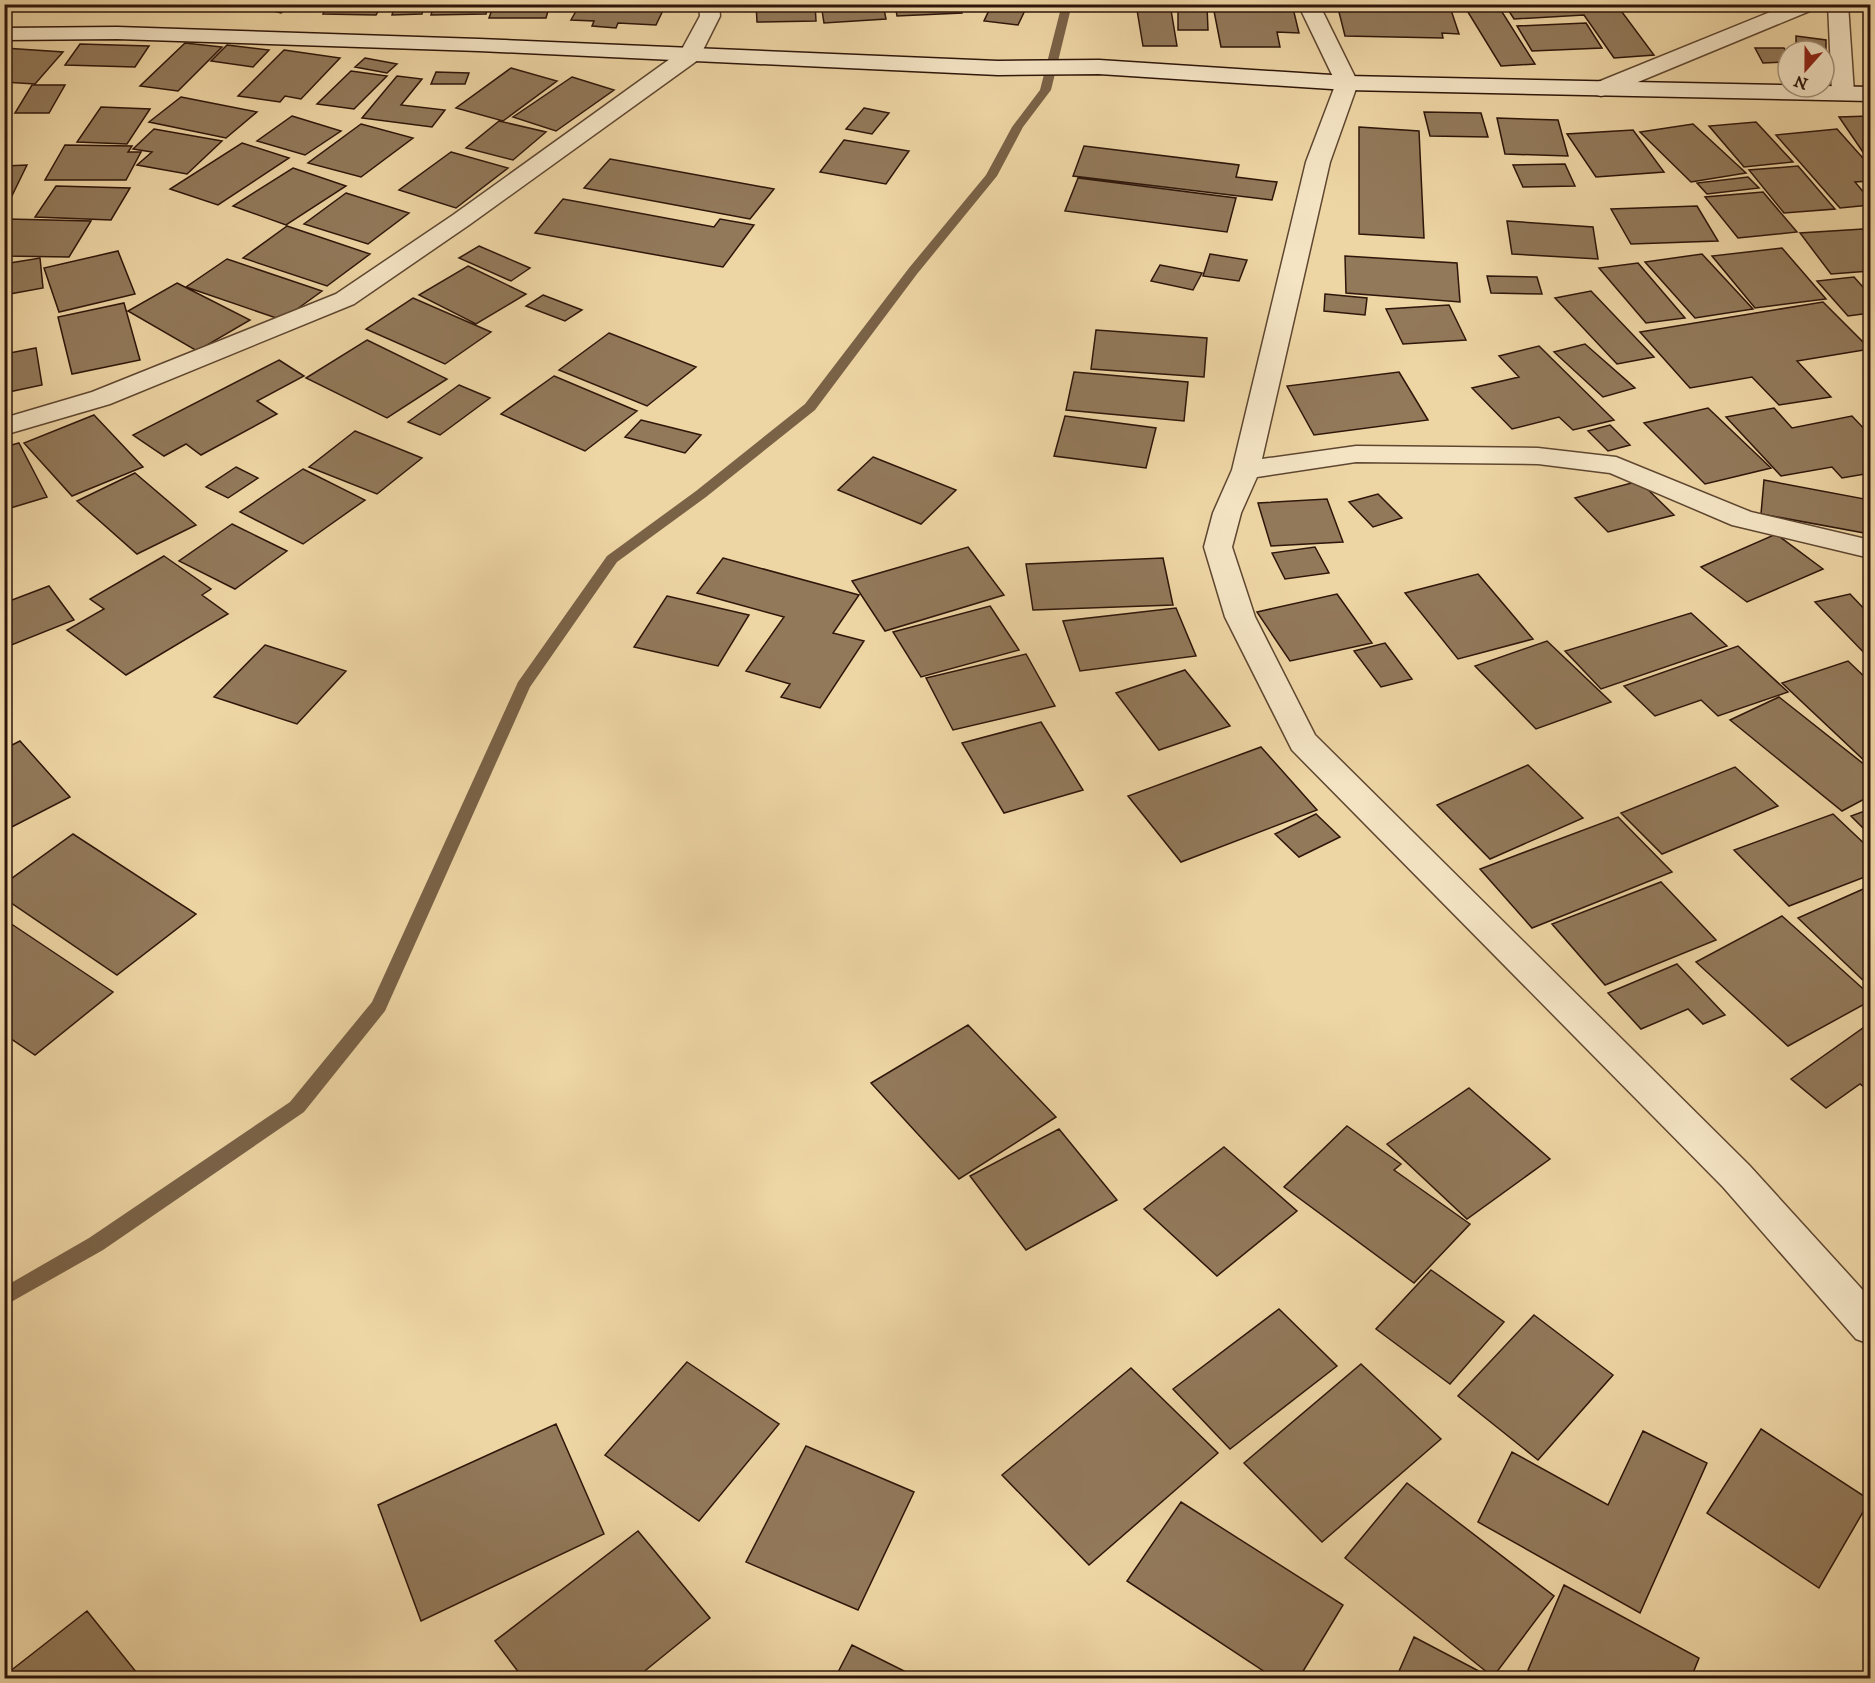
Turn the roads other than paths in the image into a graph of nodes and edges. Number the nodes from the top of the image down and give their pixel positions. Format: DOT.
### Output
graph roads {
  1 [pos="709,4"];
  2 [pos="1308,4"];
  3 [pos="1810,4"];
  4 [pos="1838,4"];
  5 [pos="4,34"];
  6 [pos="690,55"];
  7 [pos="1347,83"];
  8 [pos="1601,89"];
  9 [pos="1843,93"];
  10 [pos="1870,94"];
  11 [pos="4,427"];
  12 [pos="1246,470"];
  13 [pos="1870,549"];
  14 [pos="1870,1326"];
  1 -- 6 [label="street"];
  2 -- 7 [label="street"];
  3 -- 8 [label="street"];
  4 -- 9 [label="street"];
  5 -- 6 [label="street"];
  6 -- 7 [label="street"];
  6 -- 11 [label="street"];
  7 -- 8 [label="street"];
  7 -- 12 [label="street"];
  8 -- 9 [label="street"];
  9 -- 10 [label="street"];
  12 -- 13 [label="street"];
  12 -- 14 [label="street"];
}
